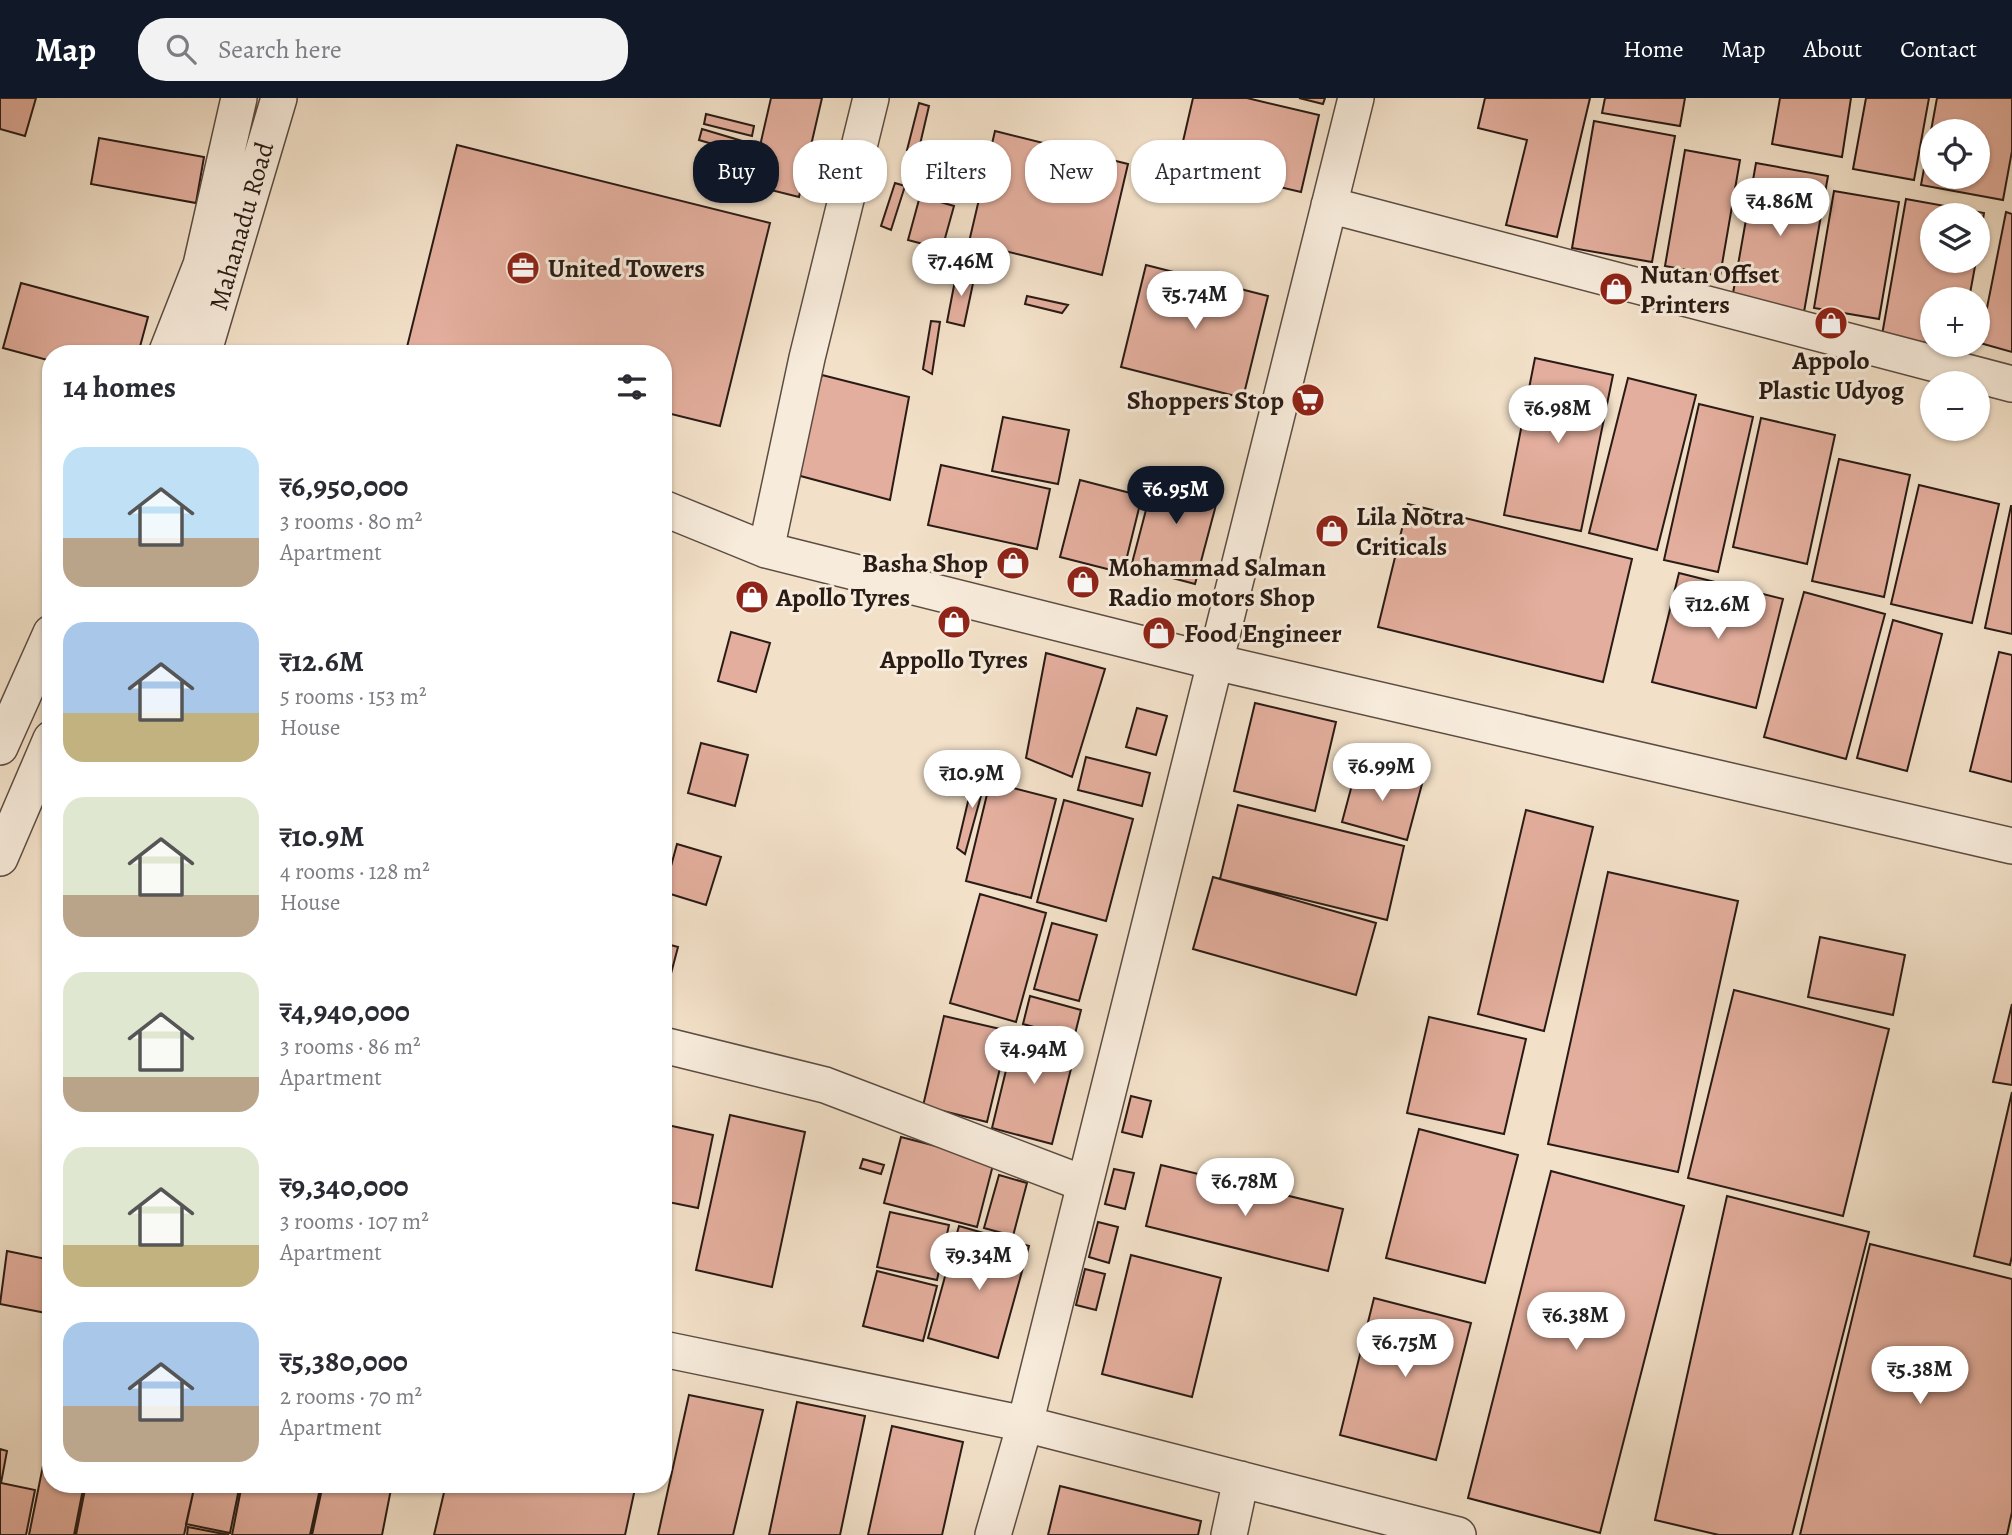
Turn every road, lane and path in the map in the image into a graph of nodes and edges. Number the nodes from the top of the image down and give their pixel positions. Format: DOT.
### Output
graph roads {
  1 [pos="239,98"];
  2 [pos="279,98"];
  3 [pos="871,98"];
  4 [pos="1356,98"];
  5 [pos="1329,205"];
  6 [pos="170,345"];
  7 [pos="206,345"];
  8 [pos="2012,384"];
  9 [pos="672,512"];
  10 [pos="766,550"];
  11 [pos="42,653"];
  12 [pos="1215,662"];
  13 [pos="0,747"];
  14 [pos="42,760"];
  15 [pos="2012,846"];
  16 [pos="0,858"];
  17 [pos="672,1047"];
  18 [pos="1085,1184"];
  19 [pos="672,1351"];
  20 [pos="1025,1424"];
  21 [pos="1241,1479"];
  22 [pos="993,1535"];
  23 [pos="1229,1535"];
  24 [pos="1458,1535"];
  1 -- 6 [label="street, Mahanadu Road"];
  2 -- 7 [label="street, Mahanadu Road"];
  3 -- 10 [label="street"];
  4 -- 5 [label="street"];
  5 -- 8 [label="street"];
  5 -- 12 [label="street"];
  9 -- 10 [label="street"];
  10 -- 12 [label="street"];
  11 -- 13 [label="street"];
  12 -- 15 [label="street"];
  12 -- 18 [label="street"];
  14 -- 16 [label="street"];
  17 -- 18 [label="street"];
  18 -- 20 [label="street"];
  19 -- 20 [label="street"];
  20 -- 21 [label="street"];
  20 -- 22 [label="street"];
  21 -- 23 [label="street"];
  21 -- 24 [label="street"];
}
